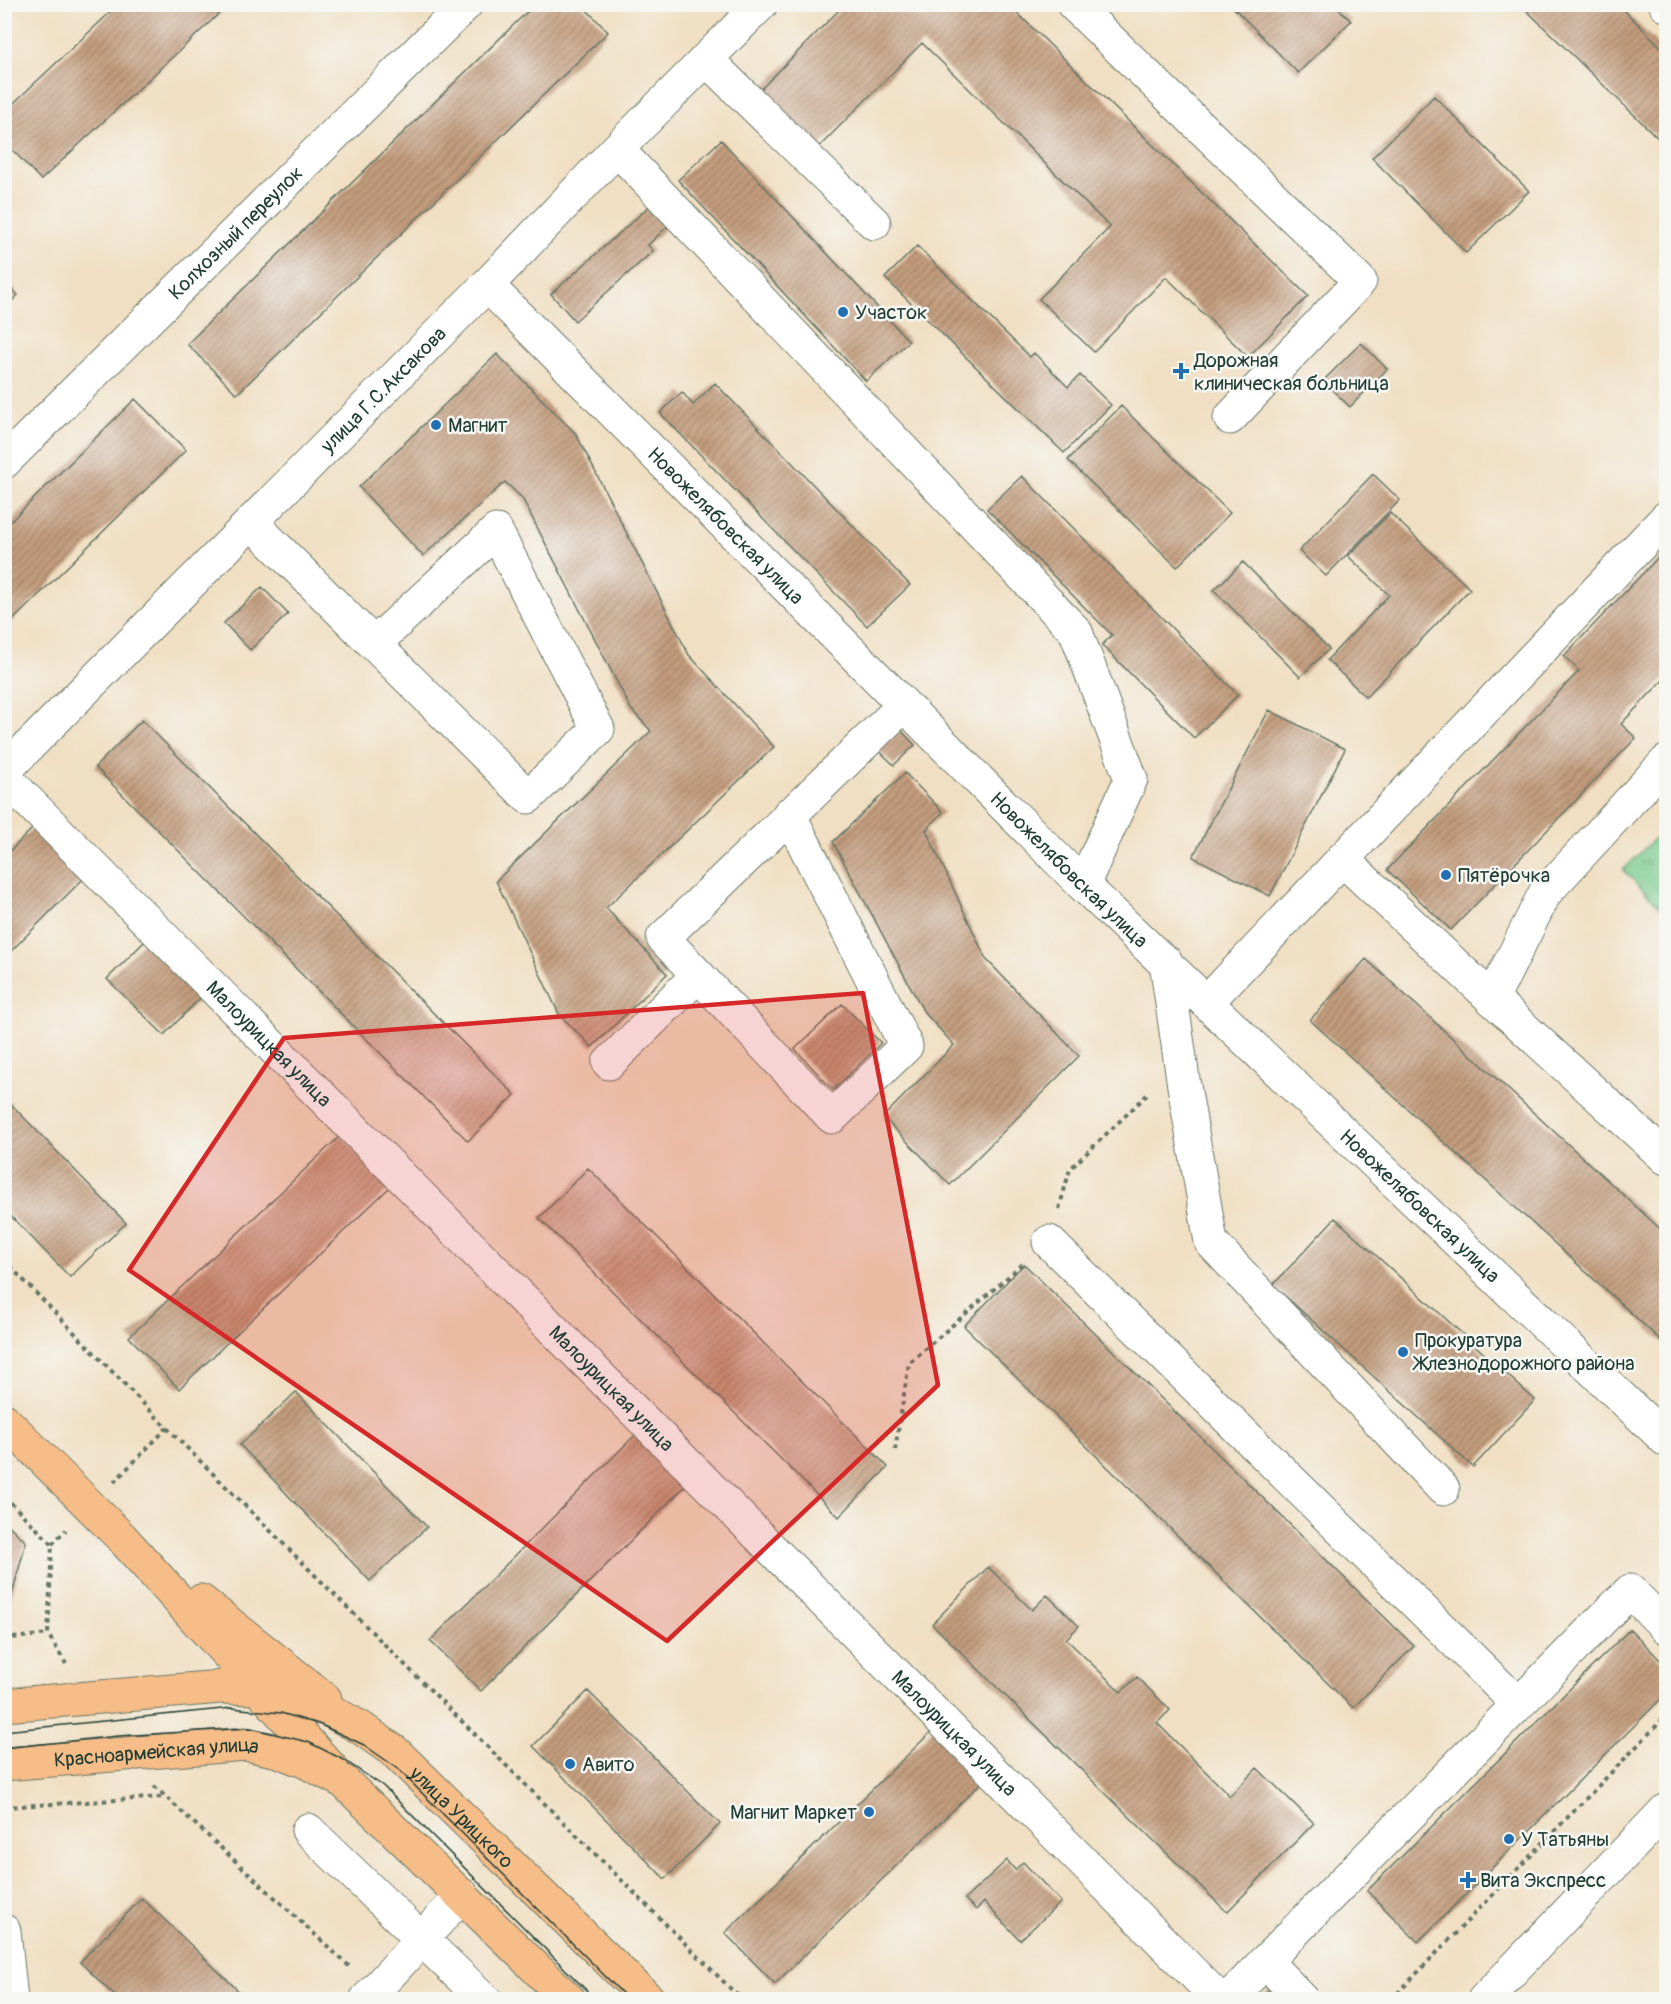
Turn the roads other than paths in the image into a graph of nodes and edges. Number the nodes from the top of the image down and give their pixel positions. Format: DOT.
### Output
graph roads {
  1 [pos="466,4"];
  2 [pos="761,4"];
  3 [pos="1073,4"];
  4 [pos="706,59"];
  5 [pos="617,149"];
  6 [pos="874,223"];
  7 [pos="487,285"];
  8 [pos="1230,418"];
  9 [pos="4,462"];
  10 [pos="1666,518"];
  11 [pos="251,522"];
  12 [pos="374,644"];
  13 [pos="903,706"];
  14 [pos="1666,762"];
  15 [pos="4,771"];
  16 [pos="4,777"];
  17 [pos="789,814"];
  18 [pos="1342,859"];
  19 [pos="1083,885"];
  20 [pos="1166,962"];
  21 [pos="698,975"];
  22 [pos="1492,999"];
  23 [pos="1207,1002"];
  24 [pos="609,1063"];
  25 [pos="1666,1158"];
  26 [pos="1049,1242"];
  27 [pos="4,1420"];
  28 [pos="1666,1440"];
  29 [pos="1443,1489"];
  30 [pos="122,1538"];
  31 [pos="1666,1627"];
  32 [pos="250,1687"];
  33 [pos="1518,1704"];
  34 [pos="4,1705"];
  35 [pos="361,1728"];
  36 [pos="4,1764"];
  37 [pos="344,1782"];
  38 [pos="1666,1810"];
  39 [pos="308,1830"];
  40 [pos="462,1895"];
  41 [pos="4,1931"];
  42 [pos="422,1939"];
  43 [pos="1265,1961"];
  44 [pos="11,2000"];
  45 [pos="366,2000"];
  46 [pos="485,2000"];
  47 [pos="569,2000"];
  48 [pos="649,2000"];
  49 [pos="1220,2000"];
  50 [pos="1227,2000"];
  51 [pos="1304,2000"];
  52 [pos="1484,2000"];
  1 -- 9 [label="street, Колхозный переулок"];
  2 -- 4 [label="street, улица Г.С.Аксакова"];
  3 -- 8 [label="street"];
  4 -- 5 [label="street, улица Г.С.Аксакова"];
  4 -- 6 [label="street"];
  5 -- 7 [label="street, улица Г.С.Аксакова"];
  5 -- 19 [label="street"];
  7 -- 11 [label="street, улица Г.С.Аксакова"];
  7 -- 13 [label="street, Новожелябовская улица"];
  10 -- 18 [label="street"];
  11 -- 12 [label="street"];
  11 -- 15 [label="street, улица Г.С.Аксакова"];
  12 -- 12 [label="street"];
  13 -- 17 [label="street"];
  13 -- 19 [label="street, Новожелябовская улица"];
  14 -- 22 [label="street"];
  16 -- 49 [label="street, Малоурицкая улица"];
  17 -- 21 [label="street"];
  17 -- 21 [label="street"];
  18 -- 22 [label="street"];
  18 -- 23 [label="street"];
  19 -- 20 [label="street, Новожелябовская улица"];
  20 -- 23 [label="street, Новожелябовская улица"];
  20 -- 29 [label="street"];
  21 -- 24 [label="street"];
  22 -- 25 [label="street"];
  23 -- 28 [label="street, Новожелябовская улица"];
  26 -- 33 [label="street"];
  27 -- 30 [label="main road"];
  30 -- 32 [label="main road"];
  30 -- 35 [label="main road"];
  31 -- 33 [label="street"];
  32 -- 34 [label="main road"];
  32 -- 35 [label="main road, улица Урицкого"];
  32 -- 37 [label="main road"];
  33 -- 43 [label="street"];
  35 -- 48 [label="main road, улица Урицкого"];
  36 -- 37 [label="main road, Красноармейская улица"];
  37 -- 40 [label="main road"];
  38 -- 52 [label="street"];
  39 -- 42 [label="street"];
  40 -- 42 [label="street"];
  40 -- 47 [label="main road"];
  41 -- 44 [label="street"];
  42 -- 45 [label="street"];
  42 -- 46 [label="street"];
  43 -- 50 [label="street"];
  43 -- 51 [label="street"];
}
